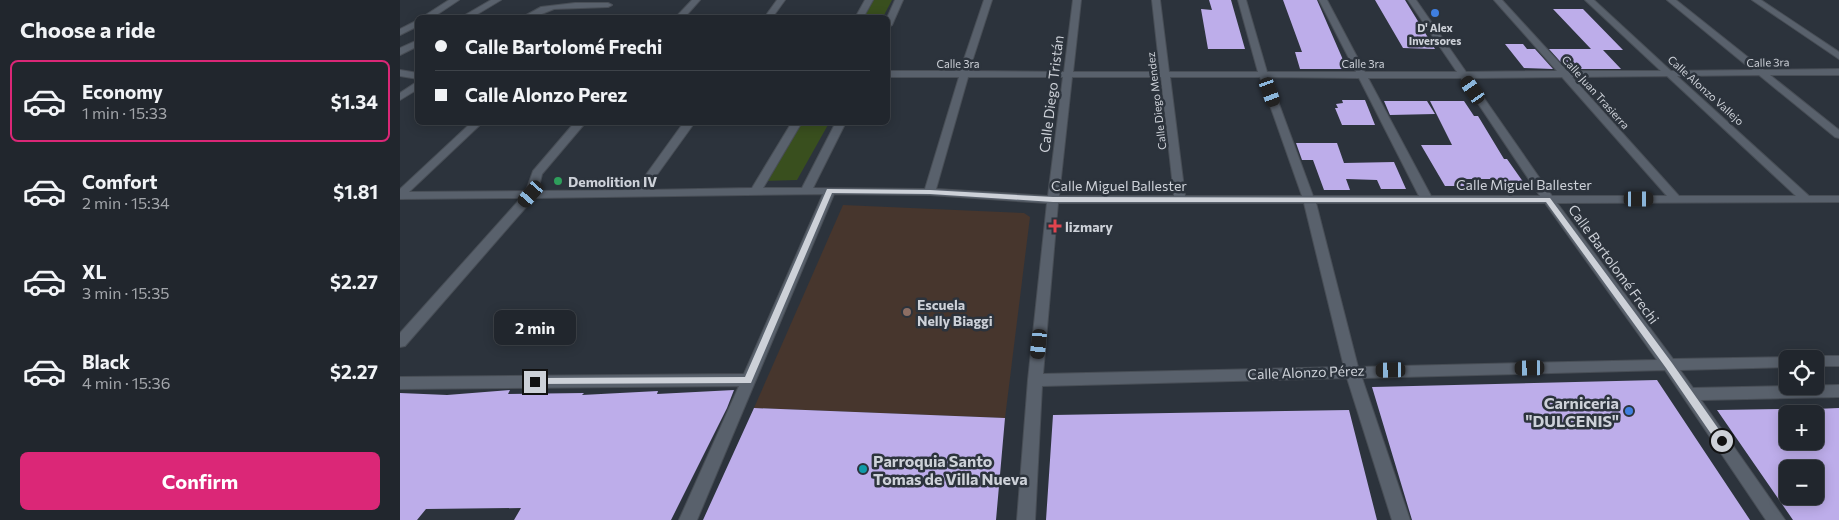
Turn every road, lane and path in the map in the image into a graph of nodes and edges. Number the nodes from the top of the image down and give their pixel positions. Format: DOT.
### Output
graph roads {
  1 [pos="455,0"];
  2 [pos="497,0"];
  3 [pos="696,0"];
  4 [pos="781,0"];
  5 [pos="869,0"];
  6 [pos="899,0"];
  7 [pos="988,0"];
  8 [pos="1077,0"];
  9 [pos="1156,0"];
  10 [pos="1242,0"];
  11 [pos="1323,0"];
  12 [pos="1412,0"];
  13 [pos="1498,0"];
  14 [pos="1589,0"];
  15 [pos="1671,0"];
  16 [pos="1756,0"];
  17 [pos="611,3"];
  18 [pos="601,11"];
  19 [pos="429,15"];
  20 [pos="470,15"];
  21 [pos="529,15"];
  22 [pos="682,15"];
  23 [pos="770,15"];
  24 [pos="861,15"];
  25 [pos="890,20"];
  26 [pos="415,24"];
  27 [pos="400,32"];
  28 [pos="415,44"];
  29 [pos="400,52"];
  30 [pos="1839,56"];
  31 [pos="1839,72"];
  32 [pos="400,73"];
  33 [pos="1762,73"];
  34 [pos="890,74"];
  35 [pos="964,74"];
  36 [pos="1070,74"];
  37 [pos="1165,74"];
  38 [pos="1264,74"];
  39 [pos="1363,74"];
  40 [pos="1563,74"];
  41 [pos="1669,74"];
  42 [pos="1462,75"];
  43 [pos="415,76"];
  44 [pos="415,86"];
  45 [pos="400,97"];
  46 [pos="475,125"];
  47 [pos="578,125"];
  48 [pos="688,125"];
  49 [pos="795,125"];
  50 [pos="839,125"];
  51 [pos="1839,135"];
  52 [pos="756,191"];
  53 [pos="806,191"];
  54 [pos="830,191"];
  55 [pos="930,192"];
  56 [pos="638,193"];
  57 [pos="531,194"];
  58 [pos="400,195"];
  59 [pos="1548,199"];
  60 [pos="1676,199"];
  61 [pos="1806,199"];
  62 [pos="1839,199"];
  63 [pos="1053,200"];
  64 [pos="1180,200"];
  65 [pos="1308,200"];
  66 [pos="1427,200"];
  67 [pos="400,342"];
  68 [pos="1824,361"];
  69 [pos="1839,361"];
  70 [pos="1779,362"];
  71 [pos="1669,365"];
  72 [pos="1352,371"];
  73 [pos="748,380"];
  74 [pos="1035,380"];
  75 [pos="400,383"];
  76 [pos="1839,391"];
  77 [pos="1689,394"];
  78 [pos="688,520"];
  79 [pos="1026,520"];
  80 [pos="1400,520"];
  81 [pos="1776,520"];
  1 -- 19 [label="street"];
  2 -- 20 [label="street"];
  3 -- 22 [label="street"];
  4 -- 23 [label="street"];
  5 -- 24 [label="street"];
  6 -- 25 [label="street"];
  7 -- 35 [label="street"];
  8 -- 36 [label="street, Calle Diego Tristán"];
  9 -- 37 [label="street, Calle Diego Mendez"];
  10 -- 38 [label="street"];
  11 -- 39 [label="street"];
  12 -- 42 [label="street, Calle Bartolomé Frechi"];
  13 -- 40 [label="street, Calle Juan Trasierra"];
  14 -- 41 [label="street, Calle Alonzo Vallejo"];
  15 -- 33 [label="street"];
  16 -- 30 [label="street"];
  17 -- 18 [label="street"];
  17 -- 21 [label="street"];
  26 -- 27 [label="street"];
  28 -- 29 [label="street"];
  31 -- 33 [label="street, Calle 3ra"];
  32 -- 43 [label="street"];
  33 -- 41 [label="street, Calle 3ra"];
  33 -- 51 [label="street"];
  34 -- 35 [label="street, Calle 3ra"];
  35 -- 36 [label="street, Calle 3ra"];
  35 -- 55 [label="street"];
  36 -- 37 [label="street, Calle 3ra"];
  36 -- 63 [label="street, Calle Diego Tristán"];
  37 -- 38 [label="street, Calle 3ra"];
  37 -- 64 [label="street, Calle Diego Mendez"];
  38 -- 39 [label="street, Calle 3ra"];
  38 -- 65 [label="street"];
  39 -- 42 [label="street, Calle 3ra"];
  39 -- 66 [label="street"];
  40 -- 41 [label="street, Calle 3ra"];
  40 -- 42 [label="street, Calle 3ra"];
  40 -- 60 [label="street, Calle Juan Trasierra"];
  41 -- 61 [label="street, Calle Alonzo Vallejo"];
  42 -- 59 [label="street, Calle Bartolomé Frechi"];
  44 -- 45 [label="street"];
  46 -- 58 [label="street"];
  47 -- 57 [label="street"];
  48 -- 56 [label="street"];
  49 -- 52 [label="street"];
  50 -- 53 [label="street"];
  52 -- 53 [label="street, Calle Miguel Ballester"];
  52 -- 56 [label="street, Calle Miguel Ballester"];
  53 -- 54 [label="street, Calle Miguel Ballester"];
  54 -- 55 [label="street, Calle Miguel Ballester"];
  54 -- 73 [label="street"];
  55 -- 63 [label="street, Calle Miguel Ballester"];
  56 -- 57 [label="street, Calle Miguel Ballester"];
  57 -- 58 [label="street, Calle Miguel Ballester"];
  57 -- 67 [label="street"];
  59 -- 60 [label="street, Calle Miguel Ballester"];
  59 -- 66 [label="street, Calle Miguel Ballester"];
  59 -- 71 [label="street, Calle Bartolomé Frechi"];
  60 -- 61 [label="street, Calle Miguel Ballester"];
  61 -- 62 [label="street, Calle Miguel Ballester"];
  63 -- 64 [label="street, Calle Miguel Ballester"];
  63 -- 74 [label="street, Calle Diego Tristán"];
  64 -- 65 [label="street, Calle Miguel Ballester"];
  65 -- 66 [label="street, Calle Miguel Ballester"];
  65 -- 72 [label="street"];
  68 -- 69 [label="street"];
  70 -- 71 [label="street, Calle Alonzo Pérez"];
  71 -- 72 [label="street, Calle Alonzo Pérez"];
  71 -- 77 [label="street, Calle Bartolomé Frechi"];
  72 -- 74 [label="street, Calle Alonzo Pérez"];
  72 -- 80 [label="street"];
  73 -- 75 [label="street"];
  73 -- 78 [label="street"];
  74 -- 79 [label="street, Calle Diego Tristán"];
  76 -- 77 [label="street"];
  77 -- 81 [label="street, Calle Bartolomé Frechi"];
}
